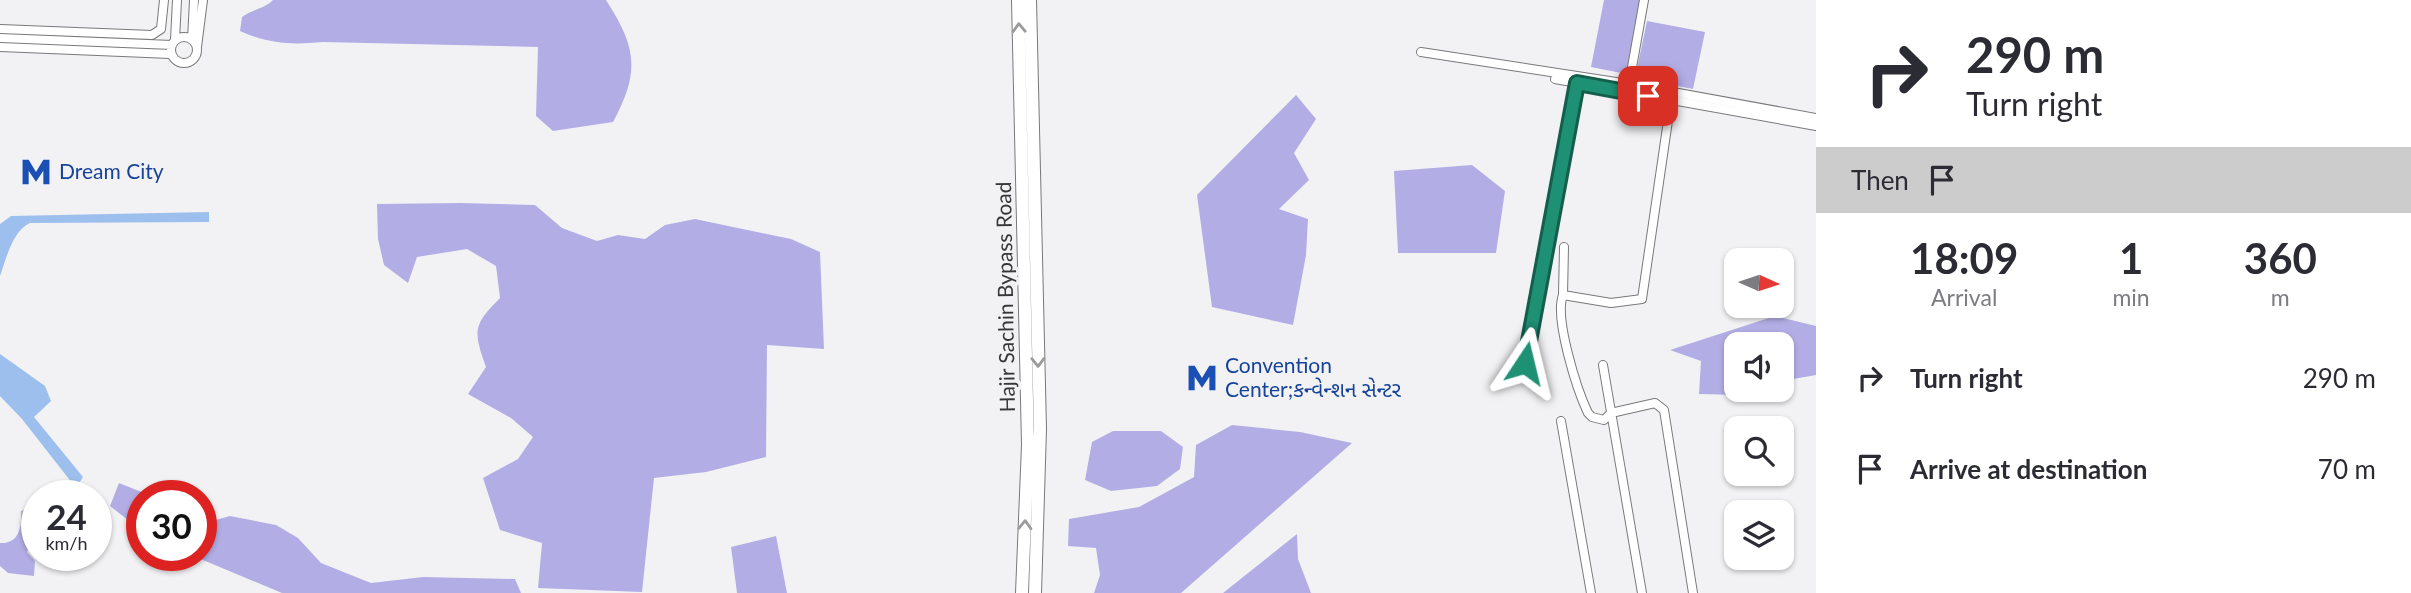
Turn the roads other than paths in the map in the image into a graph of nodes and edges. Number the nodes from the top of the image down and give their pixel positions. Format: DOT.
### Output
graph roads {
  1 [pos="164,0"];
  2 [pos="177,0"];
  3 [pos="194,0"];
  4 [pos="203,0"];
  5 [pos="1018,0"];
  6 [pos="1030,0"];
  7 [pos="1644,0"];
  8 [pos="0,29"];
  9 [pos="0,38"];
  10 [pos="195,43"];
  11 [pos="173,46"];
  12 [pos="0,47"];
  13 [pos="1421,52"];
  14 [pos="1555,79"];
  15 [pos="1577,83"];
  16 [pos="1629,84"];
  17 [pos="1671,100"];
  18 [pos="1816,118"];
  19 [pos="1816,126"];
  20 [pos="1564,247"];
  21 [pos="1563,295"];
  22 [pos="1525,363"];
  23 [pos="1603,365"];
  24 [pos="1611,413"];
  25 [pos="1561,421"];
  26 [pos="1022,593"];
  27 [pos="1035,593"];
  28 [pos="1591,593"];
  29 [pos="1642,593"];
  30 [pos="1693,593"];
  1 -- 8 [label="street"];
  2 -- 11 [label="street"];
  3 -- 10 [label="street"];
  4 -- 10 [label="street"];
  26 -- 5 [label="highway, Hajir Sachin Bypass Road, one-way"];
  6 -- 27 [label="highway, one-way"];
  7 -- 16 [label="street"];
  9 -- 11 [label="street"];
  10 -- 11 [label="street"];
  10 -- 11 [label="street"];
  11 -- 12 [label="street"];
  13 -- 16 [label="street"];
  14 -- 15 [label="street"];
  15 -- 17 [label="street"];
  15 -- 22 [label="street"];
  16 -- 18 [label="street"];
  17 -- 19 [label="street"];
  17 -- 21 [label="street"];
  20 -- 21 [label="street"];
  21 -- 24 [label="street"];
  23 -- 24 [label="street"];
  24 -- 29 [label="street"];
  24 -- 30 [label="street"];
  25 -- 28 [label="street"];
}
